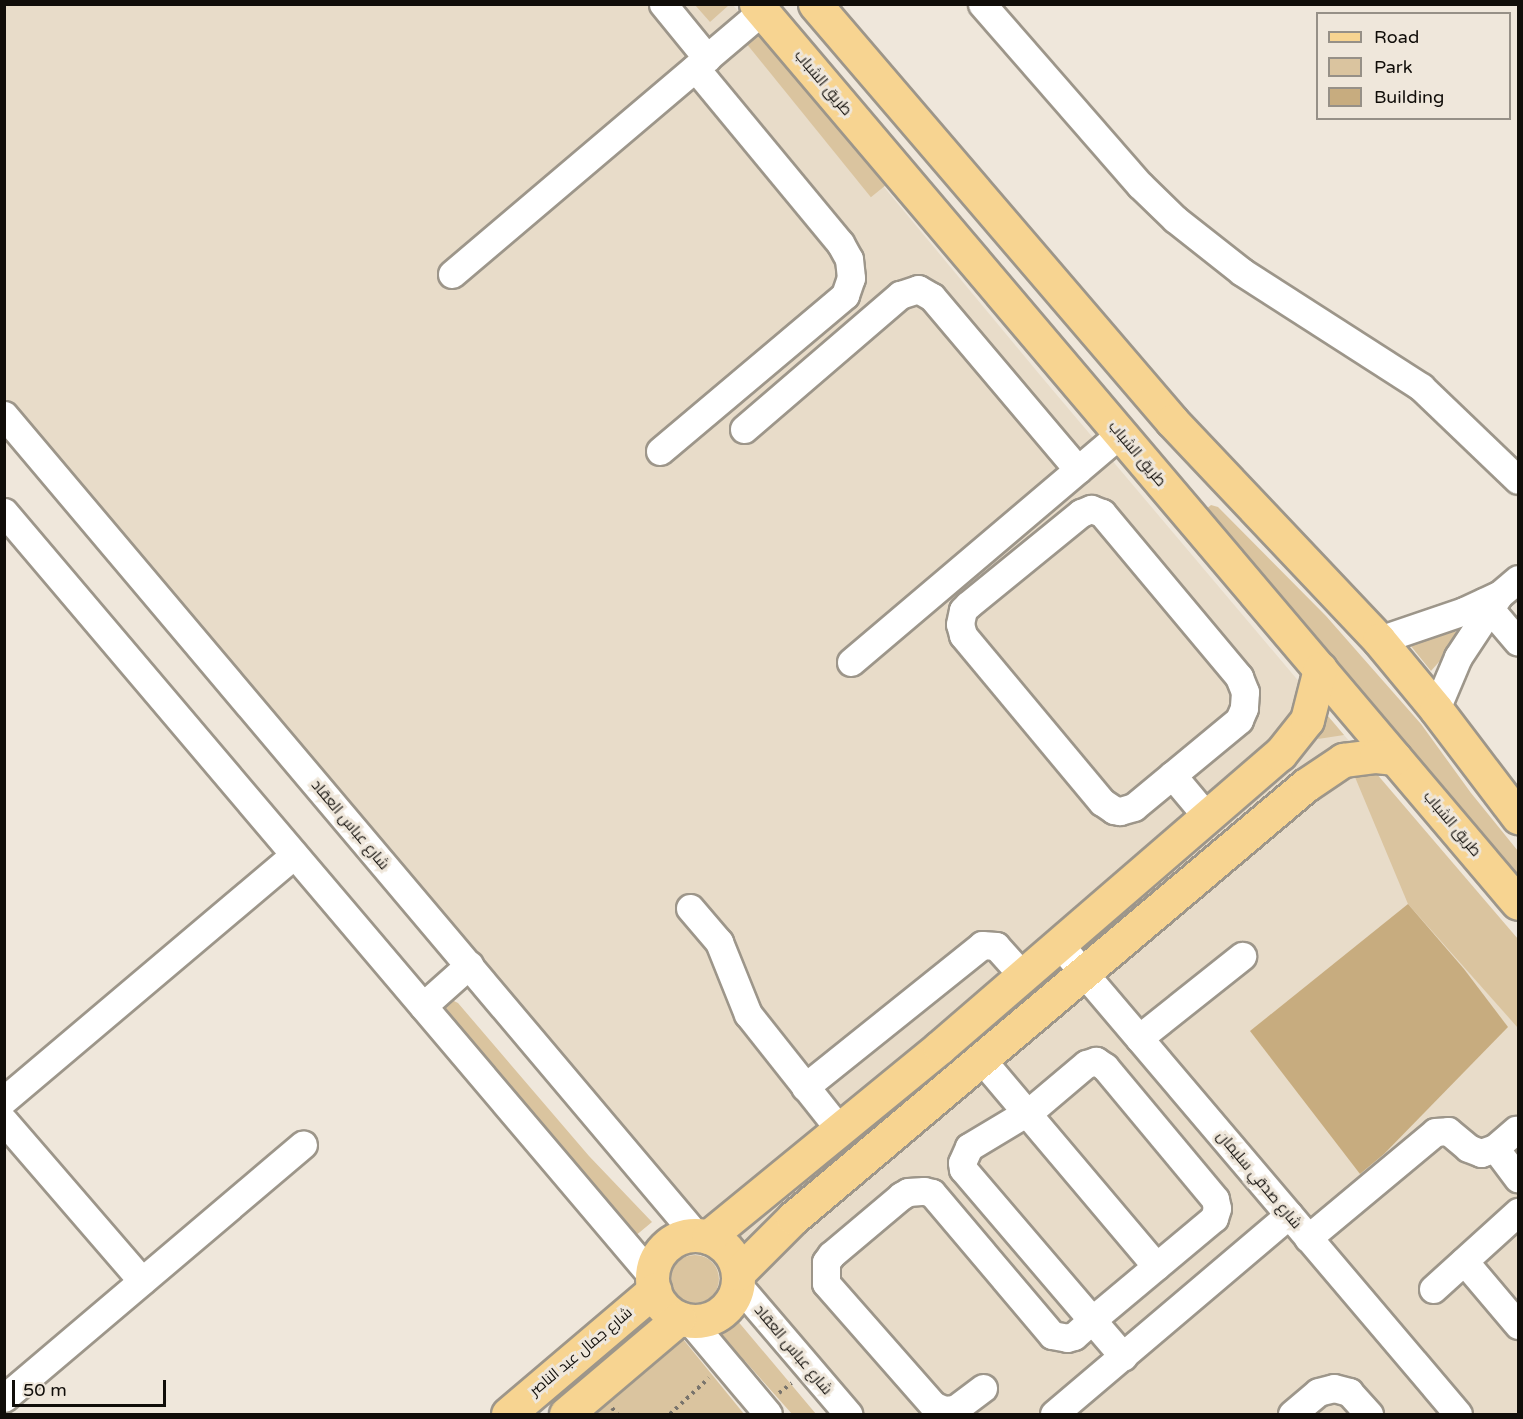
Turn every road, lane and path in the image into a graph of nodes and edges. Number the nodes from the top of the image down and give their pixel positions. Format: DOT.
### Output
graph roads {
  1 [pos="663,4"];
  2 [pos="815,4"];
  3 [pos="981,4"];
  4 [pos="759,8"];
  5 [pos="701,63"];
  6 [pos="452,274"];
  7 [pos="4,415"];
  8 [pos="744,429"];
  9 [pos="1120,434"];
  10 [pos="660,452"];
  11 [pos="1078,470"];
  12 [pos="1220,470"];
  13 [pos="1518,480"];
  14 [pos="1183,508"];
  15 [pos="4,512"];
  16 [pos="1498,597"];
  17 [pos="1379,640"];
  18 [pos="1518,642"];
  19 [pos="851,662"];
  20 [pos="1320,669"];
  21 [pos="1436,709"];
  22 [pos="1280,754"];
  23 [pos="1395,758"];
  24 [pos="1172,775"];
  25 [pos="1306,785"];
  26 [pos="1518,817"];
  27 [pos="1208,818"];
  28 [pos="294,855"];
  29 [pos="1518,903"];
  30 [pos="690,908"];
  31 [pos="1060,945"];
  32 [pos="1242,956"];
  33 [pos="469,965"];
  34 [pos="1084,973"];
  35 [pos="1023,976"];
  36 [pos="423,1006"];
  37 [pos="1139,1038"];
  38 [pos="940,1047"];
  39 [pos="973,1068"];
  40 [pos="805,1087"];
  41 [pos="4,1100"];
  42 [pos="1027,1113"];
  43 [pos="4,1120"];
  44 [pos="839,1129"];
  45 [pos="1516,1130"];
  46 [pos="303,1144"];
  47 [pos="1494,1148"];
  48 [pos="1518,1178"];
  49 [pos="1289,1215"];
  50 [pos="1517,1217"];
  51 [pos="702,1236"];
  52 [pos="1308,1238"];
  53 [pos="1464,1261"];
  54 [pos="1156,1266"];
  55 [pos="738,1279"];
  56 [pos="142,1281"];
  57 [pos="653,1283"];
  58 [pos="1433,1289"];
  59 [pos="684,1320"];
  60 [pos="1092,1320"];
  61 [pos="1518,1325"];
  62 [pos="1123,1356"];
  63 [pos="725,1363"];
  64 [pos="808,1368"];
  65 [pos="982,1388"];
  66 [pos="4,1398"];
  67 [pos="766,1411"];
  68 [pos="508,1414"];
  69 [pos="566,1414"];
  70 [pos="670,1414"];
  71 [pos="848,1414"];
  72 [pos="1054,1414"];
  73 [pos="1292,1414"];
  74 [pos="1369,1414"];
  75 [pos="1458,1414"];
  1 -- 5 [label="street"];
  2 -- 12 [label="main road"];
  3 -- 13 [label="street"];
  4 -- 5 [label="street"];
  4 -- 9 [label="main road, طريق الشباب"];
  5 -- 6 [label="street"];
  5 -- 10 [label="street"];
  7 -- 33 [label="street, شارع عباس العقاد"];
  8 -- 11 [label="street"];
  9 -- 11 [label="street"];
  9 -- 14 [label="main road, طريق الشباب"];
  11 -- 19 [label="street"];
  12 -- 14 [label="main road"];
  12 -- 17 [label="main road"];
  14 -- 20 [label="main road, طريق الشباب"];
  15 -- 28 [label="street"];
  16 -- 17 [label="street"];
  16 -- 18 [label="street"];
  16 -- 21 [label="street"];
  17 -- 21 [label="main road"];
  20 -- 22 [label="main road"];
  20 -- 23 [label="main road, طريق الشباب"];
  21 -- 26 [label="main road"];
  22 -- 25 [label="main road"];
  22 -- 27 [label="main road"];
  23 -- 25 [label="main road"];
  23 -- 29 [label="main road, طريق الشباب"];
  24 -- 24 [label="street"];
  24 -- 27 [label="street"];
  25 -- 34 [label="main road"];
  27 -- 31 [label="main road"];
  28 -- 36 [label="street"];
  28 -- 41 [label="street"];
  30 -- 40 [label="street"];
  31 -- 34 [label="street, شارع صدقي سليمان"];
  31 -- 35 [label="main road"];
  32 -- 37 [label="street"];
  33 -- 36 [label="street"];
  33 -- 51 [label="street, شارع عباس العقاد"];
  34 -- 37 [label="street, شارع صدقي سليمان"];
  34 -- 39 [label="main road"];
  35 -- 38 [label="main road"];
  35 -- 40 [label="street"];
  36 -- 57 [label="street"];
  37 -- 49 [label="street, شارع صدقي سليمان"];
  38 -- 39 [label="main road"];
  38 -- 44 [label="main road"];
  39 -- 42 [label="street"];
  39 -- 55 [label="main road"];
  40 -- 44 [label="street"];
  42 -- 54 [label="street"];
  42 -- 54 [label="street"];
  42 -- 60 [label="street"];
  43 -- 56 [label="street"];
  44 -- 51 [label="main road"];
  45 -- 47 [label="street"];
  46 -- 56 [label="street"];
  47 -- 48 [label="street"];
  47 -- 52 [label="street"];
  49 -- 52 [label="street, شارع صدقي سليمان"];
  49 -- 62 [label="street"];
  50 -- 53 [label="street"];
  51 -- 55 [label="main road"];
  51 -- 57 [label="main road"];
  52 -- 75 [label="street, شارع صدقي سليمان"];
  53 -- 58 [label="street"];
  53 -- 61 [label="street"];
  54 -- 60 [label="street"];
  55 -- 59 [label="main road"];
  55 -- 64 [label="street, شارع عباس العقاد"];
  56 -- 66 [label="street"];
  57 -- 59 [label="main road"];
  57 -- 68 [label="main road, شارع جمال عبد الناصر"];
  59 -- 63 [label="street"];
  59 -- 69 [label="main road"];
  60 -- 62 [label="street"];
  60 -- 65 [label="street"];
  62 -- 72 [label="street"];
  63 -- 67 [label="street"];
  63 -- 70 [label="path"];
  64 -- 67 [label="path"];
  64 -- 71 [label="street, شارع عباس العقاد"];
  73 -- 74 [label="street"];
}
